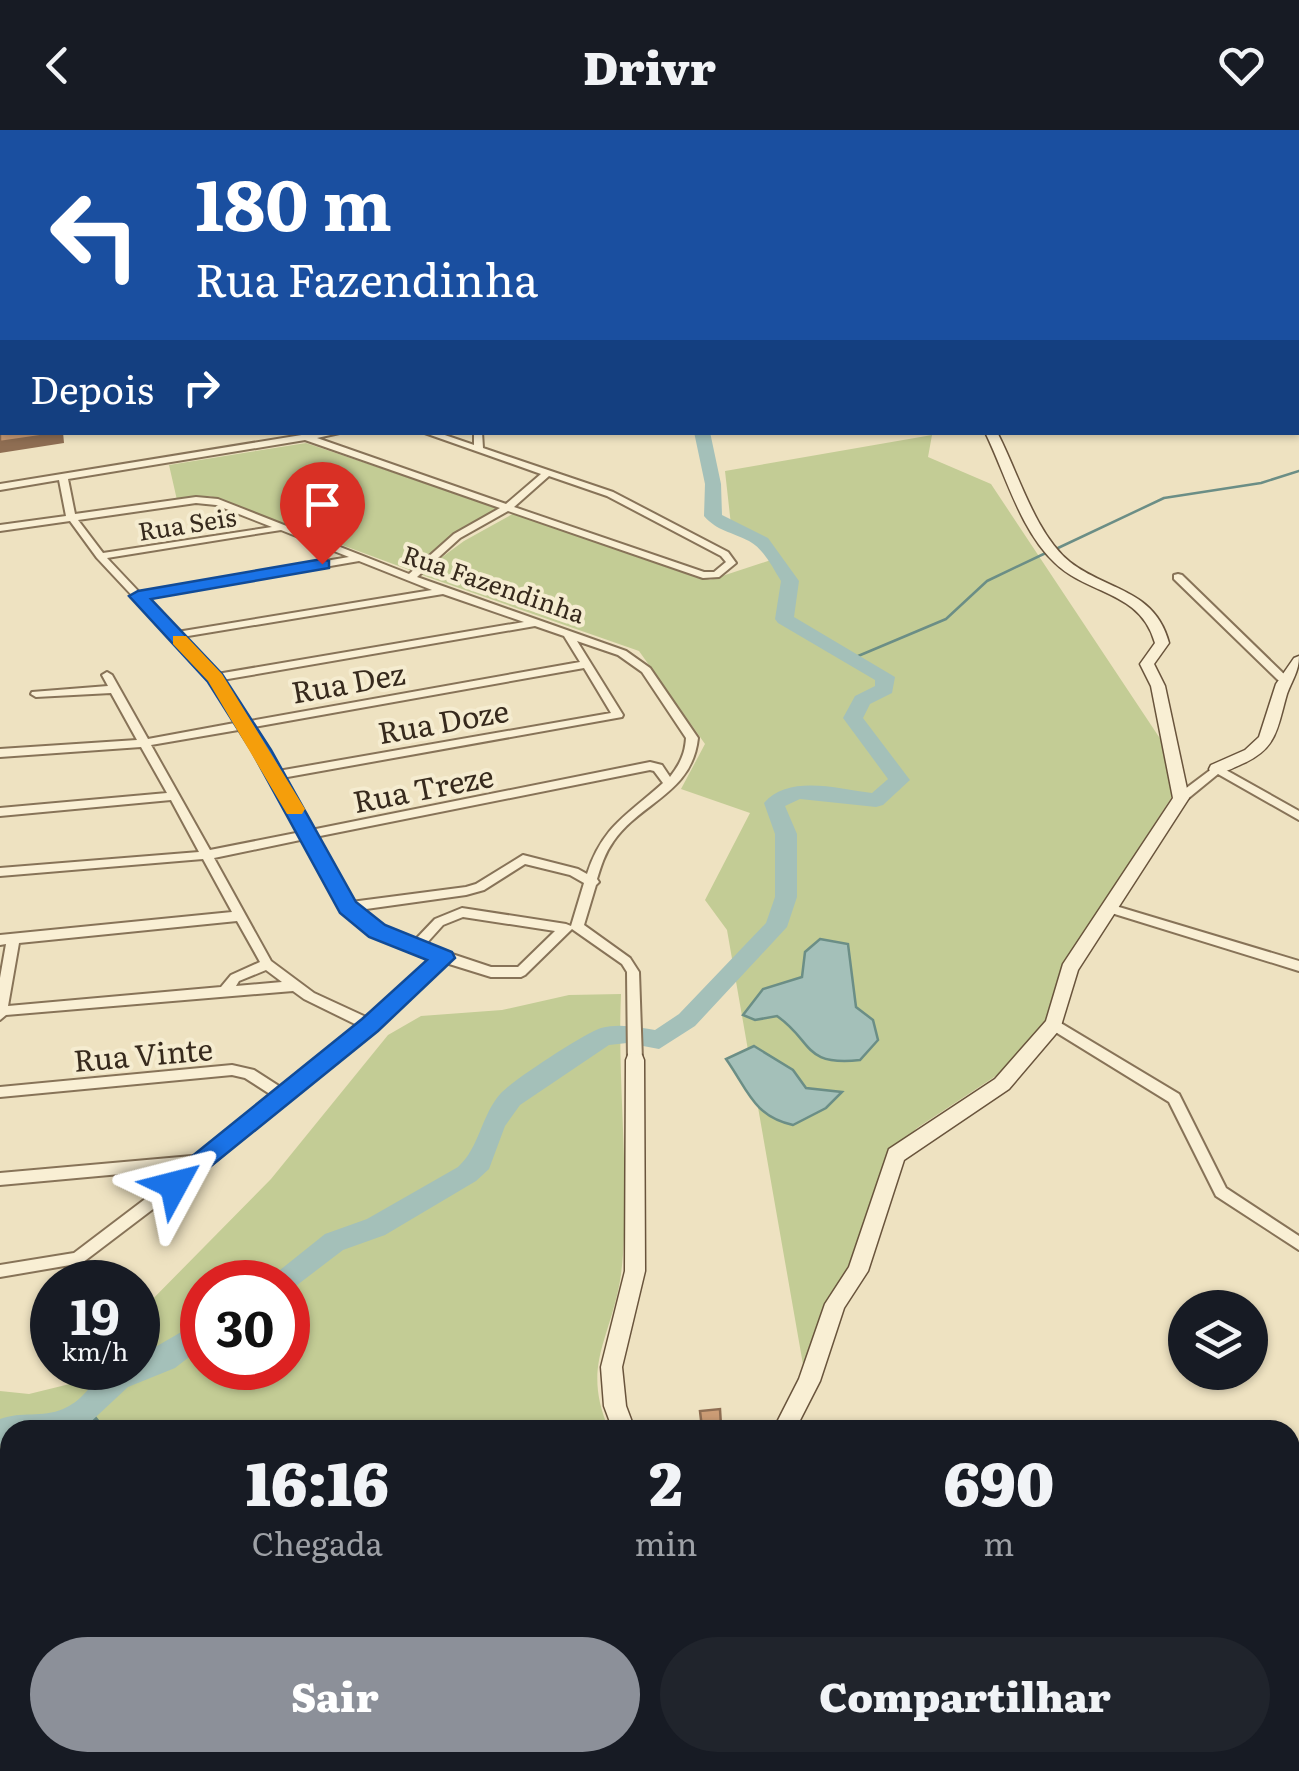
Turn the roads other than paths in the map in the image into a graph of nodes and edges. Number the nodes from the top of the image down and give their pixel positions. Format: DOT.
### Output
graph roads {
  1 [pos="324,435"];
  2 [pos="435,435"];
  3 [pos="478,435"];
  4 [pos="993,435"];
  5 [pos="307,438"];
  6 [pos="478,450"];
  7 [pos="548,473"];
  8 [pos="63,477"];
  9 [pos="0,487"];
  10 [pos="508,507"];
  11 [pos="72,516"];
  12 [pos="0,528"];
  13 [pos="280,528"];
  14 [pos="100,556"];
  15 [pos="358,558"];
  16 [pos="1178,577"];
  17 [pos="410,578"];
  18 [pos="443,591"];
  19 [pos="138,596"];
  20 [pos="536,623"];
  21 [pos="566,632"];
  22 [pos="175,635"];
  23 [pos="1299,661"];
  24 [pos="584,665"];
  25 [pos="107,676"];
  26 [pos="216,678"];
  27 [pos="1282,678"];
  28 [pos="115,690"];
  29 [pos="36,694"];
  30 [pos="246,724"];
  31 [pos="144,743"];
  32 [pos="0,753"];
  33 [pos="1217,769"];
  34 [pos="276,775"];
  35 [pos="668,782"];
  36 [pos="174,796"];
  37 [pos="1181,798"];
  38 [pos="0,812"];
  39 [pos="1299,816"];
  40 [pos="310,835"];
  41 [pos="207,855"];
  42 [pos="0,872"];
  43 [pos="592,882"];
  44 [pos="348,908"];
  45 [pos="1109,908"];
  46 [pos="241,916"];
  47 [pos="572,928"];
  48 [pos="7,940"];
  49 [pos="416,946"];
  50 [pos="444,958"];
  51 [pos="268,964"];
  52 [pos="1299,966"];
  53 [pos="294,986"];
  54 [pos="224,992"];
  55 [pos="0,1013"];
  56 [pos="1054,1024"];
  57 [pos="370,1025"];
  58 [pos="636,1060"];
  59 [pos="0,1092"];
  60 [pos="284,1096"];
  61 [pos="206,1161"];
  62 [pos="0,1179"];
  63 [pos="1299,1244"];
  64 [pos="0,1271"];
  65 [pos="621,1420"];
  66 [pos="789,1420"];
  1 -- 5 [label="street"];
  2 -- 6 [label="street"];
  3 -- 6 [label="street"];
  4 -- 37 [label="street"];
  5 -- 8 [label="street"];
  5 -- 10 [label="street"];
  6 -- 7 [label="street"];
  7 -- 10 [label="street"];
  7 -- 10 [label="street"];
  8 -- 9 [label="street"];
  8 -- 11 [label="street"];
  10 -- 17 [label="street"];
  11 -- 12 [label="street, Rua Fazendinha"];
  11 -- 13 [label="street, Rua Fazendinha"];
  11 -- 14 [label="street"];
  13 -- 14 [label="street, Rua Seis"];
  13 -- 15 [label="street, Rua Fazendinha"];
  14 -- 19 [label="street"];
  15 -- 17 [label="street, Rua Fazendinha"];
  15 -- 19 [label="street"];
  16 -- 27 [label="street"];
  17 -- 18 [label="street, Rua Fazendinha"];
  18 -- 20 [label="street, Rua Fazendinha"];
  18 -- 22 [label="street"];
  19 -- 22 [label="street"];
  20 -- 21 [label="street, Rua Fazendinha"];
  20 -- 26 [label="street"];
  21 -- 24 [label="street"];
  21 -- 35 [label="street, Rua Fazendinha"];
  22 -- 26 [label="street"];
  23 -- 27 [label="street"];
  24 -- 30 [label="street, Rua Dez"];
  24 -- 34 [label="street, Rua Doze"];
  25 -- 28 [label="street"];
  26 -- 30 [label="street"];
  27 -- 33 [label="street"];
  28 -- 29 [label="street"];
  28 -- 31 [label="street"];
  30 -- 31 [label="street, Rua Dez"];
  30 -- 34 [label="street"];
  31 -- 32 [label="street, Rua Dez"];
  31 -- 36 [label="street"];
  33 -- 37 [label="street"];
  33 -- 39 [label="street"];
  34 -- 40 [label="street"];
  35 -- 40 [label="street, Rua Treze"];
  35 -- 43 [label="street"];
  36 -- 38 [label="street"];
  36 -- 41 [label="street"];
  37 -- 45 [label="street"];
  40 -- 41 [label="street, Rua Treze"];
  40 -- 44 [label="street"];
  41 -- 42 [label="street, Rua Treze"];
  41 -- 46 [label="street"];
  43 -- 44 [label="street"];
  43 -- 47 [label="street"];
  44 -- 49 [label="street"];
  45 -- 52 [label="street"];
  45 -- 56 [label="street"];
  46 -- 48 [label="street"];
  46 -- 51 [label="street"];
  47 -- 49 [label="street"];
  47 -- 50 [label="street"];
  47 -- 58 [label="street"];
  48 -- 55 [label="street"];
  49 -- 50 [label="street"];
  50 -- 57 [label="street"];
  51 -- 53 [label="street"];
  51 -- 54 [label="street"];
  53 -- 54 [label="street"];
  53 -- 57 [label="street"];
  54 -- 55 [label="street"];
  56 -- 63 [label="street"];
  56 -- 66 [label="street"];
  57 -- 60 [label="street"];
  58 -- 65 [label="street"];
  59 -- 60 [label="street, Rua Vinte"];
  60 -- 61 [label="street"];
  61 -- 62 [label="street"];
  61 -- 64 [label="street"];
}
